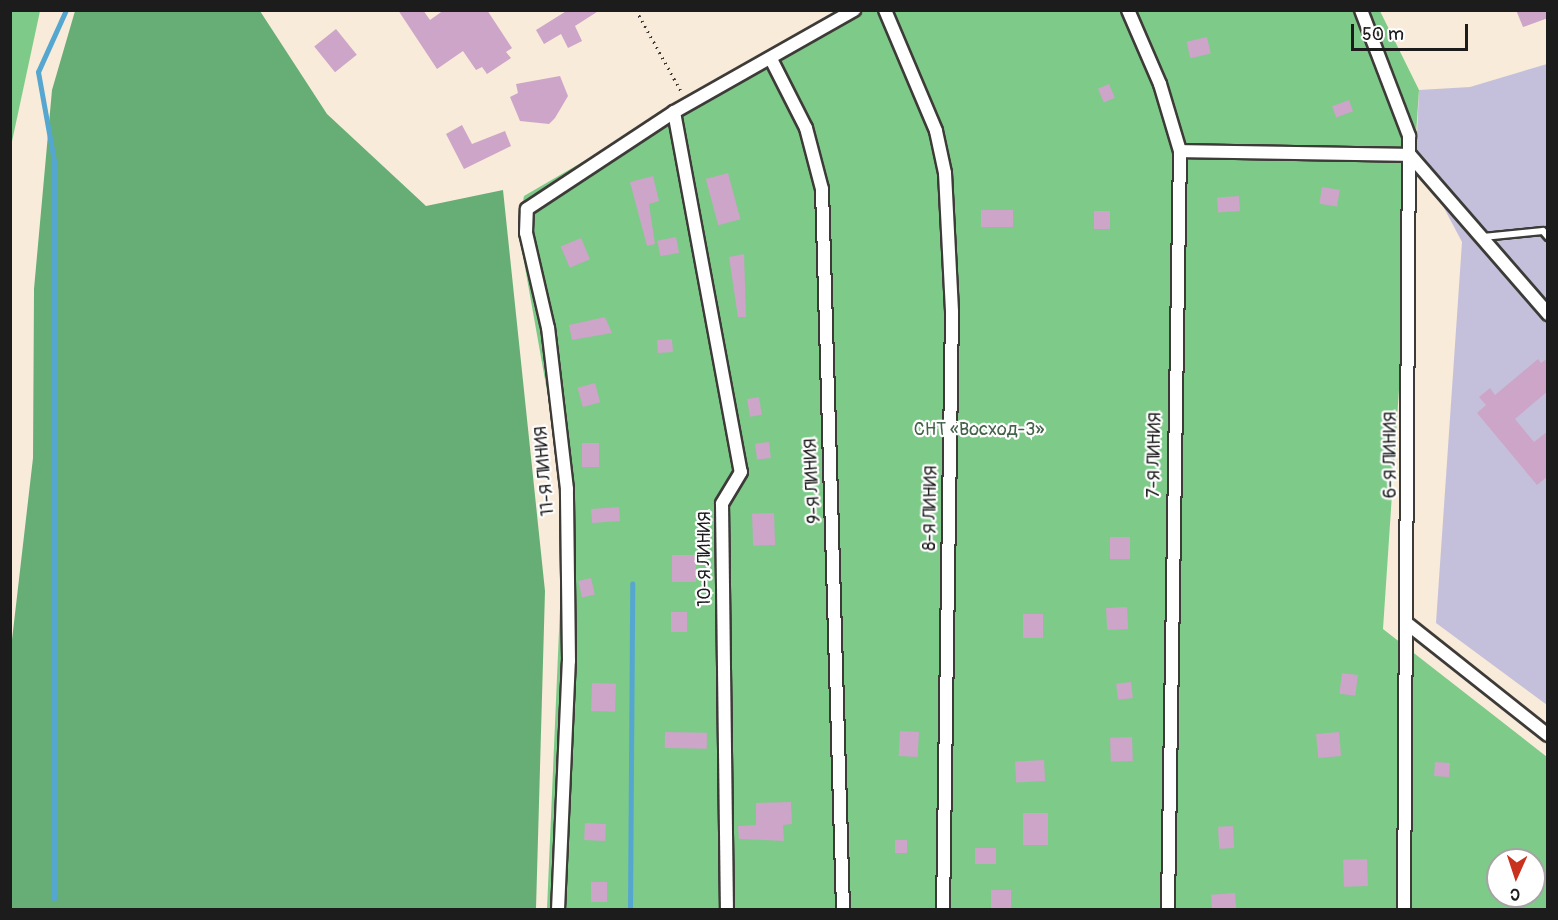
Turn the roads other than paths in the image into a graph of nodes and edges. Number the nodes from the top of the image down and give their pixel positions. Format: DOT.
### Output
graph roads {
  1 [pos="854,10"];
  2 [pos="885,10"];
  3 [pos="1128,10"];
  4 [pos="1360,10"];
  5 [pos="772,61"];
  6 [pos="674,112"];
  7 [pos="1180,151"];
  8 [pos="1410,155"];
  9 [pos="1546,232"];
  10 [pos="1482,237"];
  11 [pos="1548,314"];
  12 [pos="1408,625"];
  13 [pos="1548,735"];
  14 [pos="558,909"];
  15 [pos="727,909"];
  16 [pos="843,909"];
  17 [pos="944,909"];
  18 [pos="1168,909"];
  19 [pos="1404,909"];
  1 -- 5 [label="street"];
  2 -- 17 [label="street, 8-Я ЛИНИЯ"];
  3 -- 7 [label="street, 7-Я ЛИНИЯ"];
  4 -- 8 [label="street, 6-Я ЛИНИЯ"];
  5 -- 6 [label="street"];
  5 -- 16 [label="street, 9-Я ЛИНИЯ"];
  6 -- 14 [label="street, 11-Я ЛИНИЯ"];
  6 -- 15 [label="street, 10-Я ЛИНИЯ"];
  7 -- 8 [label="street"];
  7 -- 18 [label="street, 7-Я ЛИНИЯ"];
  8 -- 10 [label="street"];
  8 -- 12 [label="street, 6-Я ЛИНИЯ"];
  9 -- 10 [label="lane"];
  10 -- 11 [label="street"];
  12 -- 13 [label="street"];
  12 -- 19 [label="street, 6-Я ЛИНИЯ"];
}
